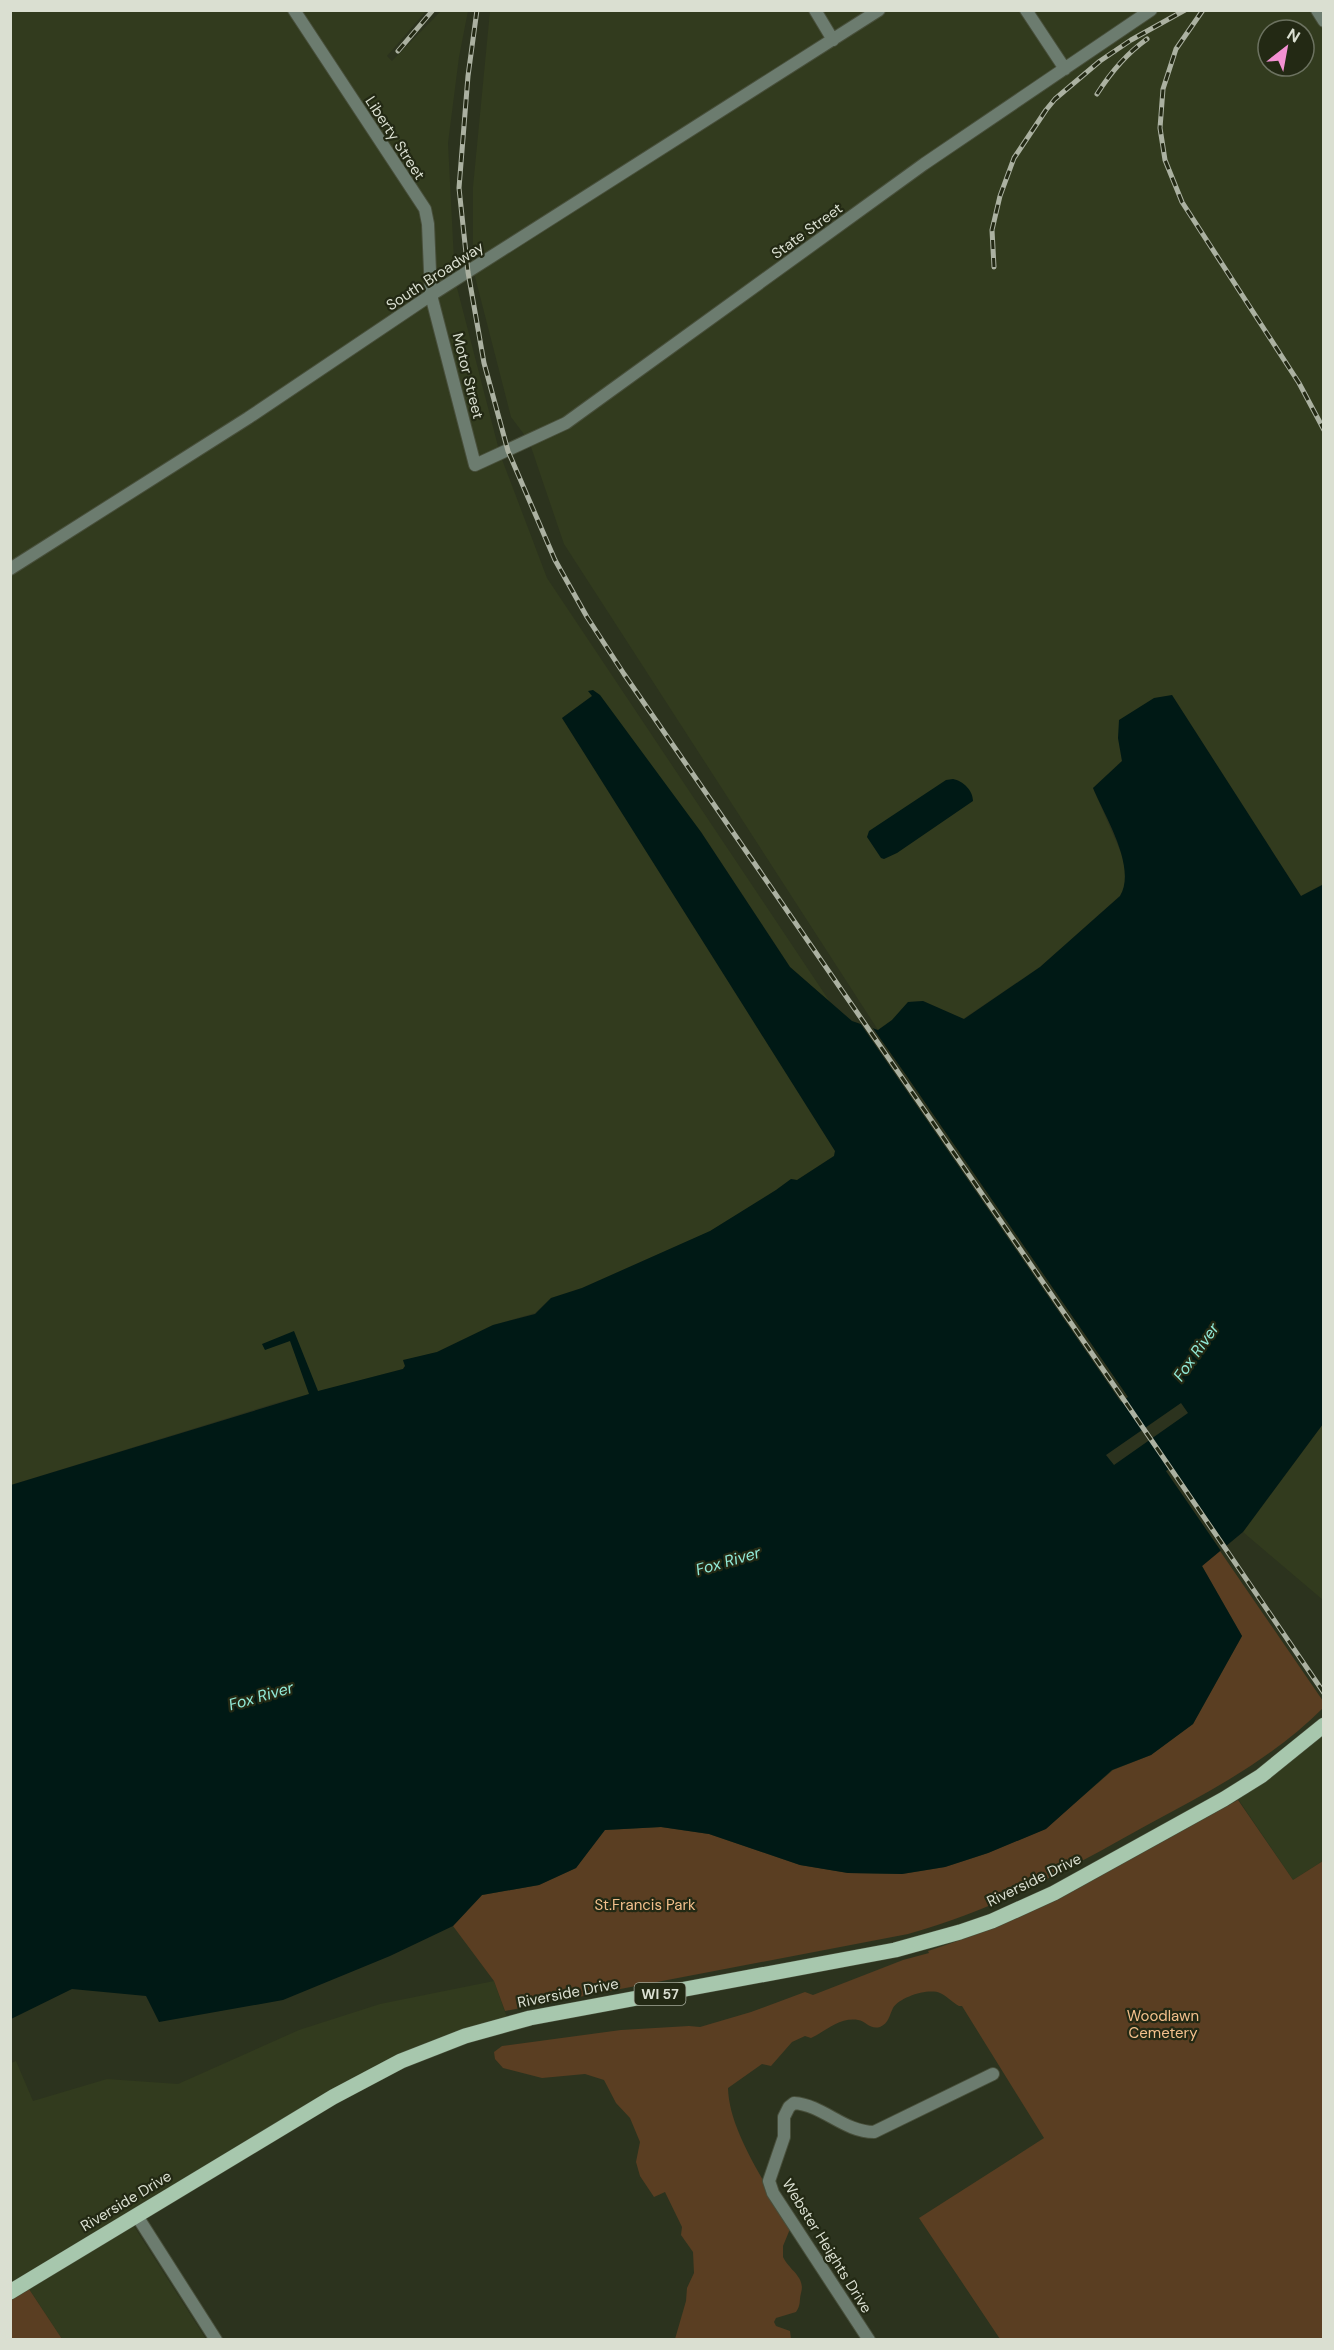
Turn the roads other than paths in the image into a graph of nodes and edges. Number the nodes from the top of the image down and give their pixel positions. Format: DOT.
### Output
graph roads {
  1 [pos="294,10"];
  2 [pos="815,10"];
  3 [pos="879,10"];
  4 [pos="1026,10"];
  5 [pos="1150,10"];
  6 [pos="1317,10"];
  7 [pos="1323,21"];
  8 [pos="833,40"];
  9 [pos="1065,69"];
  10 [pos="431,295"];
  11 [pos="475,465"];
  12 [pos="10,569"];
  13 [pos="1322,1727"];
  14 [pos="993,2074"];
  15 [pos="136,2216"];
  16 [pos="10,2292"];
  17 [pos="216,2340"];
  18 [pos="869,2340"];
  1 -- 10 [label="street, Liberty Street"];
  2 -- 8 [label="street"];
  3 -- 8 [label="street, South Broadway"];
  4 -- 9 [label="street"];
  5 -- 9 [label="street, State Street"];
  6 -- 7 [label="street"];
  8 -- 10 [label="street, South Broadway"];
  9 -- 11 [label="street, State Street"];
  10 -- 11 [label="street, Motor Street"];
  10 -- 12 [label="street, South Broadway"];
  13 -- 15 [label="main road, Riverside Drive / WI 57"];
  14 -- 18 [label="street, Webster Heights Drive"];
  15 -- 16 [label="main road, Riverside Drive / WI 57"];
  15 -- 17 [label="street"];
}
